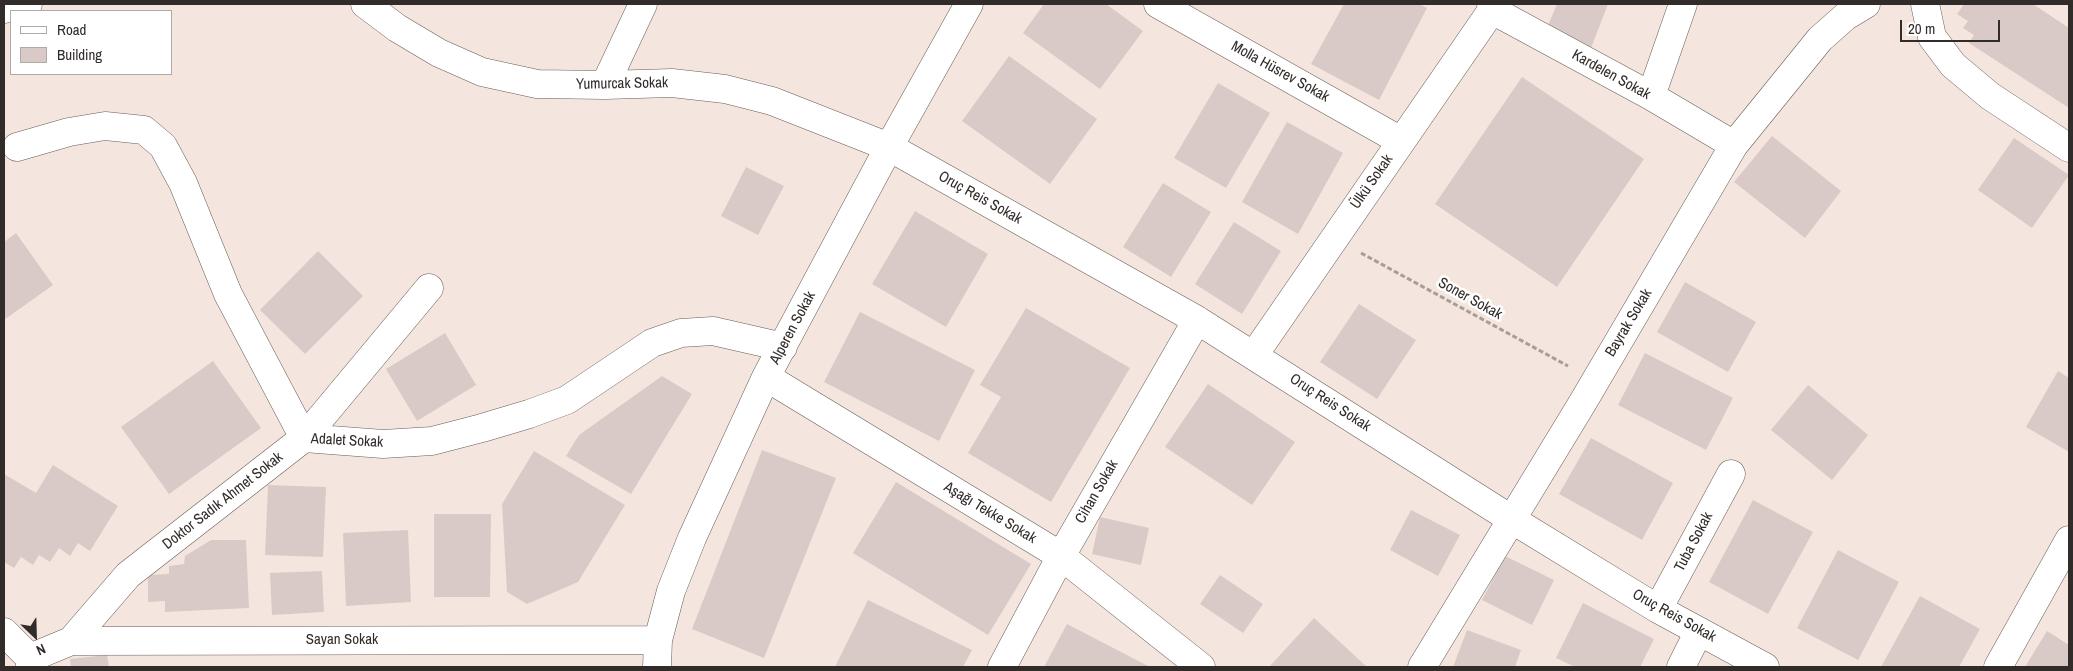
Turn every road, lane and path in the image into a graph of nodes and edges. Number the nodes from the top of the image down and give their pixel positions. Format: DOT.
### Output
graph roads {
  1 [pos="28,4"];
  2 [pos="365,4"];
  3 [pos="643,4"];
  4 [pos="969,4"];
  5 [pos="1158,4"];
  6 [pos="1683,4"];
  7 [pos="1866,4"];
  8 [pos="1925,4"];
  9 [pos="1491,7"];
  10 [pos="4,9"];
  11 [pos="605,85"];
  12 [pos="1651,96"];
  13 [pos="1401,141"];
  14 [pos="1734,145"];
  15 [pos="17,147"];
  16 [pos="889,147"];
  17 [pos="2069,148"];
  18 [pos="1334,238"];
  19 [pos="429,288"];
  20 [pos="1197,320"];
  21 [pos="783,347"];
  22 [pos="1254,354"];
  23 [pos="766,377"];
  24 [pos="1595,381"];
  25 [pos="304,438"];
  26 [pos="1731,474"];
  27 [pos="1511,519"];
  28 [pos="2069,540"];
  29 [pos="1061,556"];
  30 [pos="1658,609"];
  31 [pos="1699,631"];
  32 [pos="4,632"];
  33 [pos="658,640"];
  34 [pos="71,641"];
  35 [pos="30,663"];
  36 [pos="657,667"];
  37 [pos="1002,667"];
  38 [pos="1201,667"];
  39 [pos="1422,667"];
  40 [pos="1681,667"];
  41 [pos="1765,667"];
  42 [pos="1998,667"];
  1 -- 10 [label="street"];
  2 -- 11 [label="street, Yumurcak Sokak"];
  3 -- 11 [label="street"];
  4 -- 16 [label="street, Alperen Sokak"];
  5 -- 13 [label="street, Molla Hüsrev Sokak"];
  6 -- 12 [label="street"];
  7 -- 14 [label="street, Bayrak Sokak"];
  8 -- 17 [label="street"];
  9 -- 12 [label="street, Kardelen Sokak"];
  9 -- 13 [label="street, Ülkü Sokak"];
  11 -- 16 [label="street, Yumurcak Sokak"];
  12 -- 14 [label="street, Kardelen Sokak"];
  13 -- 18 [label="street, Ülkü Sokak"];
  14 -- 24 [label="street, Bayrak Sokak"];
  15 -- 25 [label="street, Adalet Sokak"];
  16 -- 20 [label="street, Oruç Reis Sokak"];
  16 -- 21 [label="street, Alperen Sokak"];
  18 -- 22 [label="street, Ülkü Sokak"];
  18 -- 24 [label="path, Soner Sokak"];
  19 -- 25 [label="street, Doktor Sadık Ahmet Sokak"];
  20 -- 22 [label="street, Oruç Reis Sokak"];
  20 -- 29 [label="street, Cihan Sokak"];
  21 -- 23 [label="street, Alperen Sokak"];
  21 -- 25 [label="street, Adalet Sokak"];
  22 -- 27 [label="street, Oruç Reis Sokak"];
  23 -- 29 [label="street, Aşağı Tekke Sokak"];
  23 -- 33 [label="street, Alperen Sokak"];
  24 -- 27 [label="street, Bayrak Sokak"];
  25 -- 34 [label="street, Doktor Sadık Ahmet Sokak"];
  26 -- 30 [label="street, Tuba Sokak"];
  27 -- 30 [label="street, Oruç Reis Sokak"];
  27 -- 39 [label="street, Bayrak Sokak"];
  28 -- 42 [label="street"];
  29 -- 37 [label="street, Cihan Sokak"];
  29 -- 38 [label="street, Aşağı Tekke Sokak"];
  30 -- 31 [label="street, Oruç Reis Sokak"];
  31 -- 40 [label="street"];
  31 -- 41 [label="street, Oruç Reis Sokak"];
  32 -- 35 [label="street"];
  33 -- 34 [label="street, Sayan Sokak"];
  33 -- 36 [label="street, Alperen Sokak"];
  34 -- 35 [label="street, Sayan Sokak"];
}
